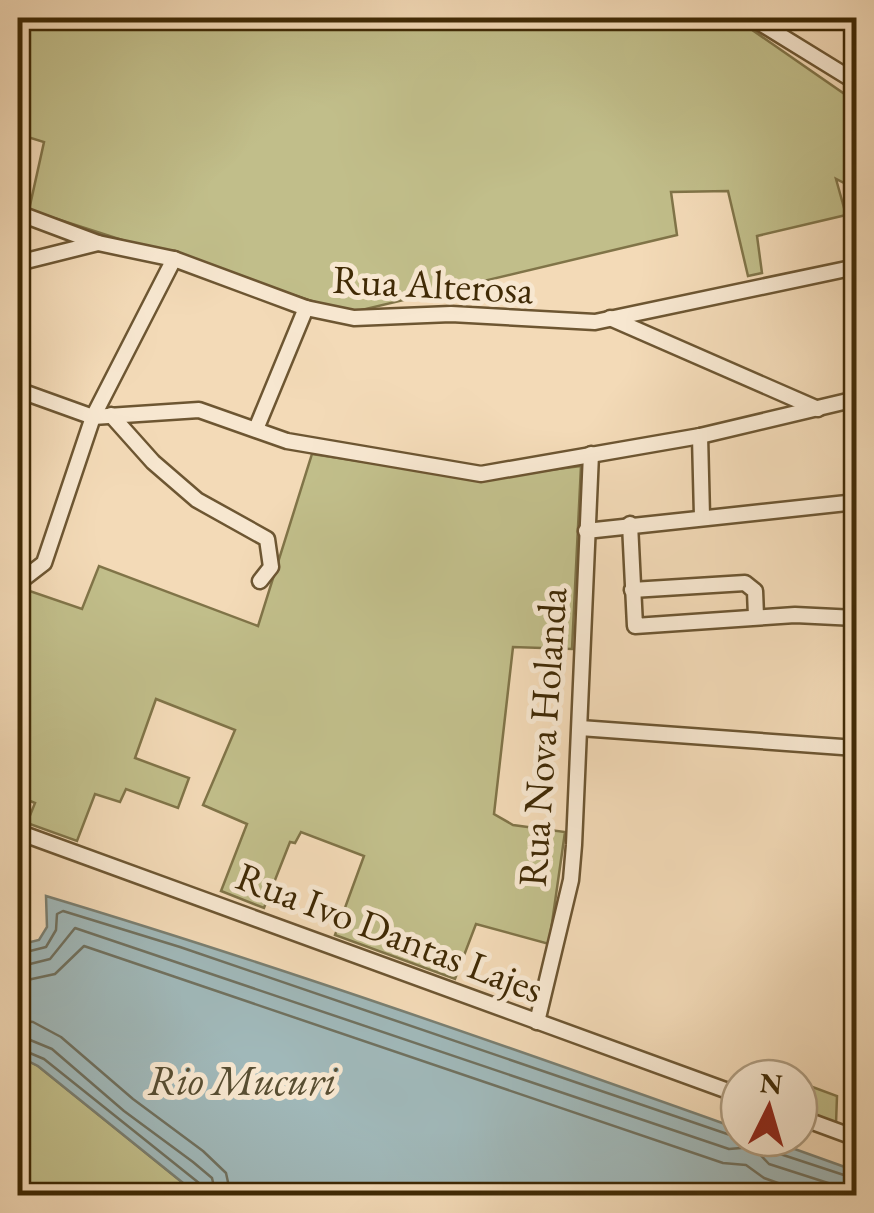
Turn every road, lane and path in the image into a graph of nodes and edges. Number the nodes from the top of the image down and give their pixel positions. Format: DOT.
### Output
graph roads {
  1 [pos="752,18"];
  2 [pos="783,18"];
  3 [pos="775,32"];
  4 [pos="856,62"];
  5 [pos="852,79"];
  6 [pos="18,213"];
  7 [pos="98,243"];
  8 [pos="174,260"];
  9 [pos="18,262"];
  10 [pos="856,267"];
  11 [pos="306,308"];
  12 [pos="610,317"];
  13 [pos="18,390"];
  14 [pos="856,399"];
  15 [pos="818,409"];
  16 [pos="111,415"];
  17 [pos="93,416"];
  18 [pos="256,429"];
  19 [pos="700,436"];
  20 [pos="592,454"];
  21 [pos="856,502"];
  22 [pos="702,516"];
  23 [pos="630,524"];
  24 [pos="586,531"];
  25 [pos="260,581"];
  26 [pos="18,582"];
  27 [pos="632,590"];
  28 [pos="756,616"];
  29 [pos="856,618"];
  30 [pos="580,728"];
  31 [pos="856,748"];
  32 [pos="18,832"];
  33 [pos="537,1022"];
  34 [pos="719,1088"];
  35 [pos="819,1124"];
  36 [pos="856,1138"];
  1 -- 3 [label="street"];
  2 -- 3 [label="street"];
  3 -- 5 [label="street"];
  4 -- 5 [label="street"];
  6 -- 7 [label="street, Rua Alterosa"];
  7 -- 8 [label="street, Rua Alterosa"];
  7 -- 9 [label="street"];
  8 -- 11 [label="street, Rua Alterosa"];
  8 -- 17 [label="street"];
  10 -- 12 [label="street, Rua Alterosa"];
  11 -- 12 [label="street, Rua Alterosa"];
  11 -- 18 [label="street"];
  12 -- 15 [label="street"];
  13 -- 17 [label="street"];
  14 -- 15 [label="street"];
  15 -- 19 [label="street"];
  16 -- 17 [label="street"];
  16 -- 18 [label="street"];
  16 -- 25 [label="street"];
  17 -- 26 [label="street"];
  18 -- 20 [label="street"];
  19 -- 20 [label="street"];
  19 -- 22 [label="street"];
  20 -- 24 [label="street, Rua Nova Holanda"];
  21 -- 22 [label="street"];
  22 -- 23 [label="street"];
  23 -- 24 [label="street"];
  23 -- 27 [label="street"];
  24 -- 30 [label="street, Rua Nova Holanda"];
  27 -- 28 [label="street"];
  27 -- 28 [label="street"];
  28 -- 29 [label="street"];
  30 -- 31 [label="street"];
  30 -- 33 [label="street, Rua Nova Holanda"];
  32 -- 33 [label="street, Rua Ivo Dantas Lajes"];
  33 -- 34 [label="street, Rua Ivo Dantas Lajes"];
  35 -- 36 [label="street"];
}
